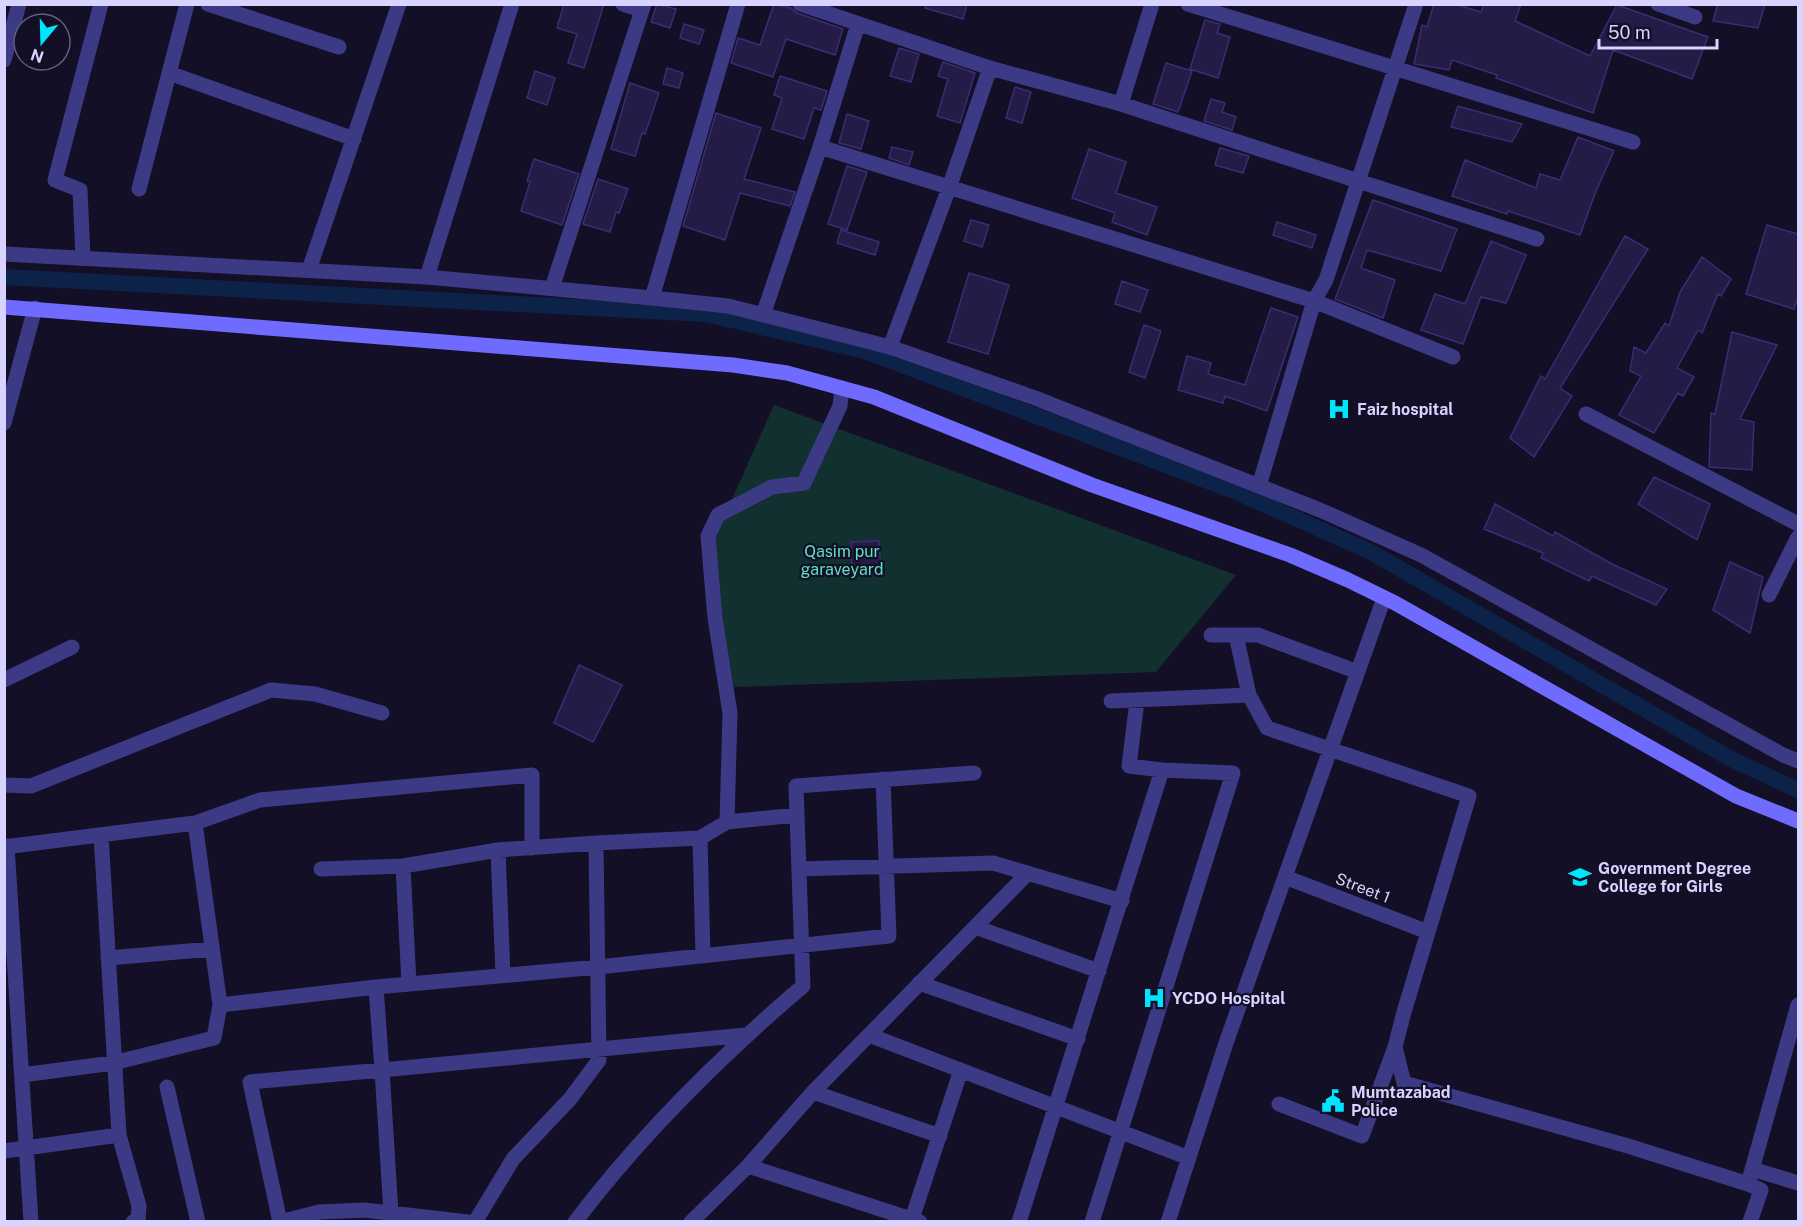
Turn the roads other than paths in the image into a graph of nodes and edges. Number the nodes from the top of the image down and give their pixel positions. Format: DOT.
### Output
graph roads {
  1 [pos="19,4"];
  2 [pos="101,4"];
  3 [pos="188,4"];
  4 [pos="208,4"];
  5 [pos="399,4"];
  6 [pos="512,4"];
  7 [pos="623,4"];
  8 [pos="738,4"];
  9 [pos="800,4"];
  10 [pos="1152,4"];
  11 [pos="1188,4"];
  12 [pos="1416,4"];
  13 [pos="1658,4"];
  14 [pos="643,7"];
  15 [pos="1695,17"];
  16 [pos="858,24"];
  17 [pos="339,48"];
  18 [pos="4,60"];
  19 [pos="990,68"];
  20 [pos="1395,68"];
  21 [pos="170,73"];
  22 [pos="1120,104"];
  23 [pos="354,139"];
  24 [pos="1633,142"];
  25 [pos="820,147"];
  26 [pos="1358,181"];
  27 [pos="949,188"];
  28 [pos="139,189"];
  29 [pos="1537,239"];
  30 [pos="4,254"];
  31 [pos="83,258"];
  32 [pos="309,270"];
  33 [pos="427,277"];
  34 [pos="552,288"];
  35 [pos="652,298"];
  36 [pos="1314,301"];
  37 [pos="4,307"];
  38 [pos="35,308"];
  39 [pos="763,315"];
  40 [pos="890,348"];
  41 [pos="1453,357"];
  42 [pos="842,388"];
  43 [pos="1586,414"];
  44 [pos="4,423"];
  45 [pos="1259,486"];
  46 [pos="1798,524"];
  47 [pos="1798,537"];
  48 [pos="1769,595"];
  49 [pos="1384,598"];
  50 [pos="1212,635"];
  51 [pos="1236,635"];
  52 [pos="72,647"];
  53 [pos="1358,672"];
  54 [pos="4,680"];
  55 [pos="1249,695"];
  56 [pos="1111,701"];
  57 [pos="1137,701"];
  58 [pos="382,713"];
  59 [pos="1330,750"];
  60 [pos="1798,761"];
  61 [pos="1162,770"];
  62 [pos="974,773"];
  63 [pos="883,779"];
  64 [pos="4,785"];
  65 [pos="798,815"];
  66 [pos="1798,820"];
  67 [pos="195,822"];
  68 [pos="727,822"];
  69 [pos="101,835"];
  70 [pos="700,838"];
  71 [pos="596,843"];
  72 [pos="6,846"];
  73 [pos="532,848"];
  74 [pos="498,850"];
  75 [pos="403,866"];
  76 [pos="886,866"];
  77 [pos="799,869"];
  78 [pos="321,870"];
  79 [pos="1028,873"];
  80 [pos="1285,877"];
  81 [pos="1122,901"];
  82 [pos="975,927"];
  83 [pos="1428,932"];
  84 [pos="802,945"];
  85 [pos="212,949"];
  86 [pos="704,956"];
  87 [pos="108,958"];
  88 [pos="10,965"];
  89 [pos="598,967"];
  90 [pos="1099,971"];
  91 [pos="503,975"];
  92 [pos="919,983"];
  93 [pos="409,984"];
  94 [pos="375,987"];
  95 [pos="220,1005"];
  96 [pos="1798,1005"];
  97 [pos="746,1035"];
  98 [pos="869,1035"];
  99 [pos="1078,1039"];
  100 [pos="1395,1047"];
  101 [pos="599,1049"];
  102 [pos="114,1064"];
  103 [pos="382,1070"];
  104 [pos="961,1070"];
  105 [pos="22,1076"];
  106 [pos="166,1087"];
  107 [pos="813,1092"];
  108 [pos="1279,1104"];
  109 [pos="1056,1107"];
  110 [pos="1120,1132"];
  111 [pos="119,1135"];
  112 [pos="940,1136"];
  113 [pos="26,1148"];
  114 [pos="4,1151"];
  115 [pos="1189,1158"];
  116 [pos="748,1166"];
  117 [pos="1752,1169"];
  118 [pos="1798,1183"];
  119 [pos="1748,1184"];
  120 [pos="392,1213"];
  121 [pos="914,1220"];
  122 [pos="31,1221"];
  123 [pos="133,1221"];
  124 [pos="198,1221"];
  125 [pos="280,1221"];
  126 [pos="468,1221"];
  127 [pos="475,1221"];
  128 [pos="575,1221"];
  129 [pos="694,1221"];
  130 [pos="1019,1221"];
  131 [pos="1092,1221"];
  132 [pos="1168,1221"];
  133 [pos="1750,1221"];
  1 -- 18 [label="street"];
  2 -- 31 [label="street"];
  3 -- 21 [label="street"];
  4 -- 17 [label="street"];
  5 -- 23 [label="street"];
  6 -- 33 [label="street"];
  7 -- 14 [label="street"];
  8 -- 35 [label="street"];
  9 -- 16 [label="street"];
  10 -- 22 [label="street"];
  11 -- 20 [label="street"];
  12 -- 20 [label="street"];
  13 -- 15 [label="street"];
  14 -- 34 [label="street"];
  16 -- 19 [label="street"];
  16 -- 25 [label="street"];
  19 -- 22 [label="street"];
  19 -- 27 [label="street"];
  20 -- 24 [label="street"];
  20 -- 26 [label="street"];
  21 -- 23 [label="street"];
  21 -- 28 [label="street"];
  22 -- 26 [label="street"];
  23 -- 32 [label="street"];
  25 -- 27 [label="street"];
  25 -- 39 [label="street"];
  26 -- 29 [label="street"];
  26 -- 36 [label="street"];
  27 -- 36 [label="street"];
  27 -- 40 [label="street"];
  30 -- 31 [label="street"];
  31 -- 32 [label="street"];
  32 -- 33 [label="street"];
  33 -- 34 [label="street"];
  34 -- 35 [label="street"];
  35 -- 39 [label="street"];
  36 -- 41 [label="street"];
  36 -- 45 [label="street"];
  37 -- 38 [label="main road"];
  38 -- 42 [label="main road"];
  38 -- 44 [label="street"];
  39 -- 40 [label="street"];
  40 -- 45 [label="street"];
  42 -- 49 [label="main road"];
  42 -- 68 [label="street"];
  43 -- 46 [label="street"];
  45 -- 60 [label="street"];
  47 -- 48 [label="street"];
  49 -- 53 [label="street"];
  49 -- 66 [label="main road"];
  50 -- 51 [label="street"];
  51 -- 53 [label="street"];
  51 -- 55 [label="street"];
  52 -- 54 [label="street"];
  53 -- 59 [label="street"];
  55 -- 57 [label="street"];
  55 -- 59 [label="street"];
  56 -- 57 [label="street"];
  57 -- 61 [label="street"];
  58 -- 64 [label="street"];
  59 -- 80 [label="street"];
  59 -- 83 [label="street"];
  61 -- 81 [label="street"];
  61 -- 110 [label="street"];
  62 -- 63 [label="street"];
  63 -- 65 [label="street"];
  63 -- 76 [label="street"];
  65 -- 68 [label="street"];
  65 -- 77 [label="street"];
  67 -- 69 [label="street"];
  67 -- 73 [label="street"];
  67 -- 85 [label="street"];
  68 -- 70 [label="street"];
  69 -- 72 [label="street"];
  69 -- 87 [label="street"];
  70 -- 71 [label="street"];
  70 -- 86 [label="street"];
  71 -- 73 [label="street"];
  71 -- 89 [label="street"];
  72 -- 88 [label="street"];
  73 -- 74 [label="street"];
  74 -- 75 [label="street"];
  74 -- 91 [label="street"];
  75 -- 78 [label="street"];
  75 -- 93 [label="street"];
  76 -- 77 [label="street"];
  76 -- 79 [label="street"];
  76 -- 84 [label="street"];
  77 -- 84 [label="street"];
  79 -- 81 [label="street"];
  79 -- 82 [label="street"];
  80 -- 83 [label="street, Street 1"];
  80 -- 115 [label="street"];
  81 -- 90 [label="street"];
  82 -- 90 [label="street"];
  82 -- 92 [label="street"];
  83 -- 100 [label="street"];
  84 -- 86 [label="street"];
  84 -- 97 [label="street"];
  85 -- 87 [label="street"];
  85 -- 95 [label="street"];
  86 -- 89 [label="street"];
  87 -- 102 [label="street"];
  88 -- 105 [label="street"];
  89 -- 91 [label="street"];
  89 -- 101 [label="street"];
  90 -- 99 [label="street"];
  91 -- 93 [label="street"];
  92 -- 98 [label="street"];
  92 -- 99 [label="street"];
  93 -- 94 [label="street"];
  94 -- 95 [label="street"];
  94 -- 103 [label="street"];
  95 -- 102 [label="street"];
  96 -- 117 [label="street"];
  97 -- 101 [label="street"];
  97 -- 128 [label="street"];
  98 -- 104 [label="street"];
  98 -- 107 [label="street"];
  99 -- 109 [label="street"];
  100 -- 108 [label="street"];
  100 -- 119 [label="street"];
  101 -- 103 [label="street"];
  101 -- 127 [label="street"];
  102 -- 105 [label="street"];
  102 -- 111 [label="street"];
  103 -- 120 [label="street"];
  103 -- 125 [label="street"];
  104 -- 109 [label="street"];
  104 -- 112 [label="street"];
  105 -- 113 [label="street"];
  106 -- 124 [label="street"];
  107 -- 112 [label="street"];
  107 -- 116 [label="street"];
  109 -- 110 [label="street"];
  109 -- 130 [label="street"];
  110 -- 115 [label="street"];
  110 -- 131 [label="street"];
  111 -- 113 [label="street"];
  111 -- 123 [label="street"];
  112 -- 121 [label="street"];
  113 -- 114 [label="street"];
  113 -- 122 [label="street"];
  115 -- 132 [label="street"];
  116 -- 121 [label="street"];
  116 -- 129 [label="street"];
  117 -- 118 [label="street"];
  117 -- 119 [label="street"];
  119 -- 133 [label="street"];
  120 -- 125 [label="street"];
  120 -- 126 [label="street"];
}
